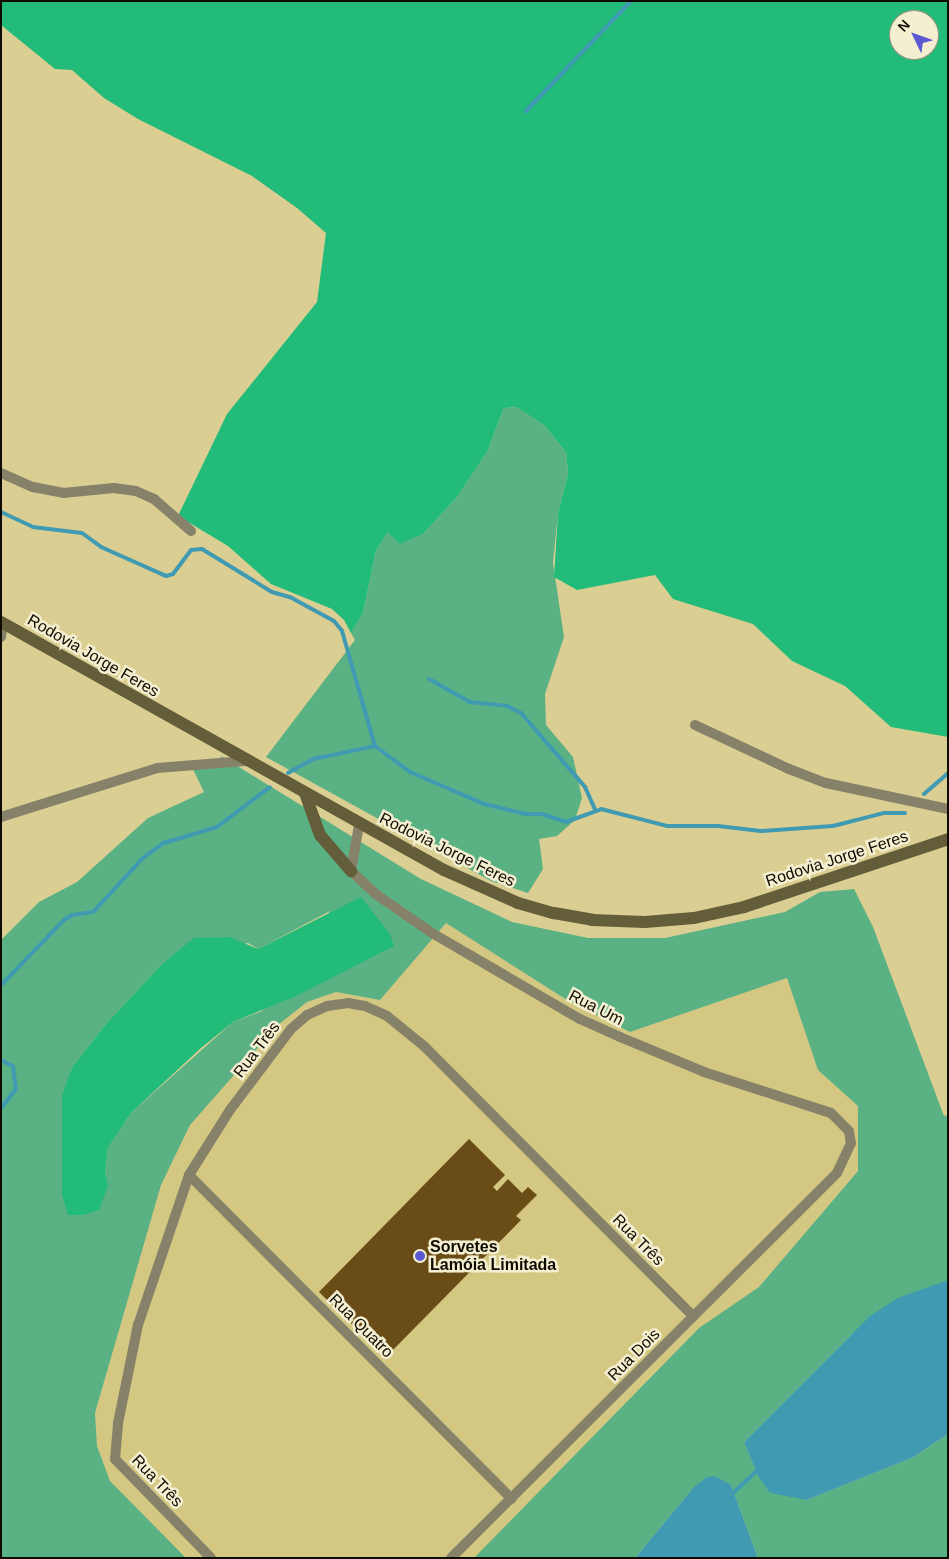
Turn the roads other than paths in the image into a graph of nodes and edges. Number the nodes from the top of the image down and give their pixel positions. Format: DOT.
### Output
graph roads {
  1 [pos="1,474"];
  2 [pos="192,531"];
  3 [pos="2,622"];
  4 [pos="1,637"];
  5 [pos="695,725"];
  6 [pos="246,761"];
  7 [pos="306,796"];
  8 [pos="948,809"];
  9 [pos="1,817"];
  10 [pos="359,825"];
  11 [pos="948,839"];
  12 [pos="351,871"];
  13 [pos="837,1172"];
  14 [pos="189,1175"];
  15 [pos="693,1316"];
  16 [pos="512,1499"];
  17 [pos="211,1558"];
  18 [pos="451,1558"];
  1 -- 2 [label="street"];
  3 -- 4 [label="street"];
  3 -- 6 [label="main road, Rodovia Jorge Feres"];
  5 -- 8 [label="street"];
  6 -- 7 [label="main road, Rodovia Jorge Feres"];
  6 -- 9 [label="street"];
  7 -- 10 [label="main road, Rodovia Jorge Feres"];
  7 -- 12 [label="main road"];
  10 -- 11 [label="main road, Rodovia Jorge Feres"];
  10 -- 12 [label="street"];
  12 -- 13 [label="street, Rua Um"];
  13 -- 15 [label="street, Rua Dois"];
  14 -- 15 [label="street, Rua Três"];
  14 -- 16 [label="street, Rua Quatro"];
  14 -- 17 [label="street, Rua Três"];
  15 -- 16 [label="street, Rua Dois"];
  16 -- 18 [label="street, Rua Dois"];
}
